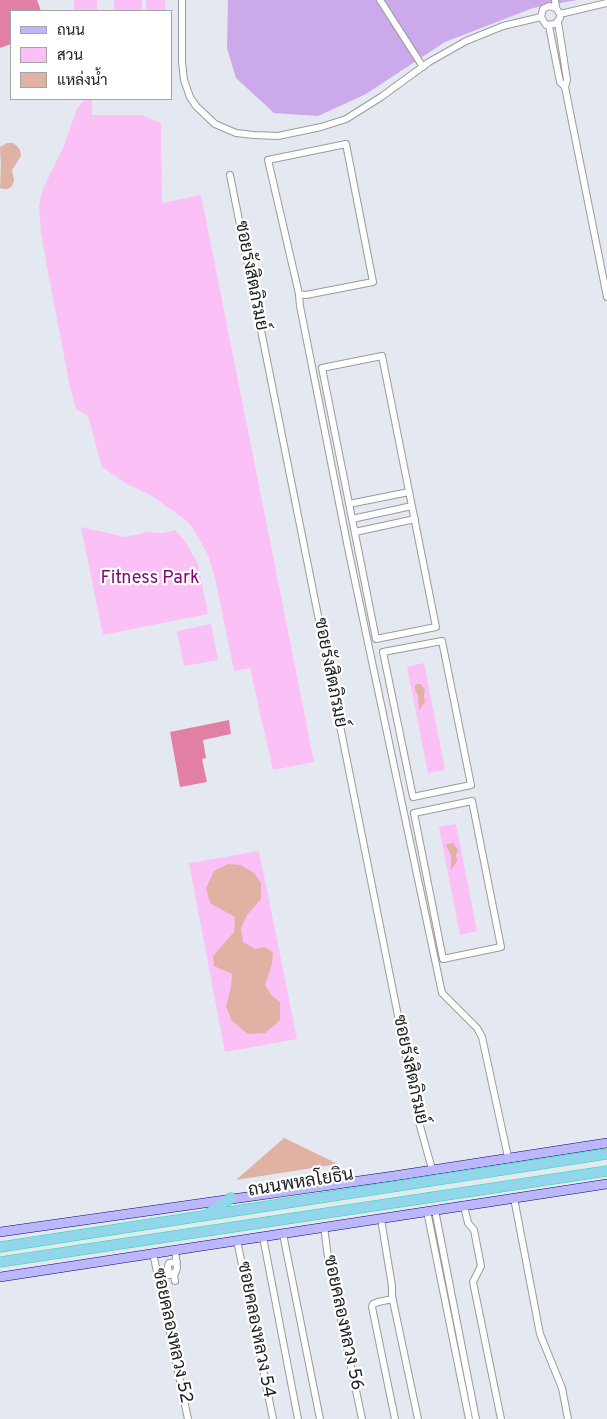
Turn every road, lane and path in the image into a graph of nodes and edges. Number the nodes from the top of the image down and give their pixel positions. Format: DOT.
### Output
graph roads {
  1 [pos="182,0"];
  2 [pos="380,0"];
  3 [pos="555,0"];
  4 [pos="607,3"];
  5 [pos="546,4"];
  6 [pos="558,11"];
  7 [pos="541,18"];
  8 [pos="558,22"];
  9 [pos="549,26"];
  10 [pos="423,67"];
  11 [pos="565,87"];
  12 [pos="230,176"];
  13 [pos="299,294"];
  14 [pos="607,298"];
  15 [pos="409,492"];
  16 [pos="350,504"];
  17 [pos="412,506"];
  18 [pos="352,518"];
  19 [pos="415,519"];
  20 [pos="355,532"];
  21 [pos="358,549"];
  22 [pos="349,551"];
  23 [pos="398,726"];
  24 [pos="386,729"];
  25 [pos="428,886"];
  26 [pos="419,888"];
  27 [pos="607,1143"];
  28 [pos="607,1154"];
  29 [pos="508,1157"];
  30 [pos="432,1169"];
  31 [pos="607,1171"];
  32 [pos="607,1184"];
  33 [pos="231,1198"];
  34 [pos="514,1198"];
  35 [pos="464,1206"];
  36 [pos="431,1211"];
  37 [pos="205,1216"];
  38 [pos="381,1219"];
  39 [pos="324,1227"];
  40 [pos="0,1233"];
  41 [pos="283,1234"];
  42 [pos="263,1236"];
  43 [pos="237,1240"];
  44 [pos="0,1247"];
  45 [pos="174,1250"];
  46 [pos="153,1253"];
  47 [pos="0,1262"];
  48 [pos="177,1262"];
  49 [pos="176,1271"];
  50 [pos="0,1275"];
  51 [pos="175,1281"];
  52 [pos="393,1300"];
  53 [pos="188,1419"];
  54 [pos="273,1419"];
  55 [pos="298,1419"];
  56 [pos="320,1419"];
  57 [pos="362,1419"];
  58 [pos="395,1419"];
  59 [pos="418,1419"];
  60 [pos="469,1419"];
  61 [pos="476,1419"];
  62 [pos="501,1419"];
  63 [pos="568,1419"];
  1 -- 10 [label="street"];
  2 -- 10 [label="street"];
  3 -- 6 [label="street"];
  4 -- 6 [label="street"];
  5 -- 6 [label="street"];
  5 -- 7 [label="street"];
  6 -- 8 [label="street"];
  7 -- 9 [label="street"];
  7 -- 10 [label="street"];
  8 -- 9 [label="street"];
  8 -- 11 [label="street"];
  9 -- 11 [label="street"];
  11 -- 14 [label="street"];
  12 -- 30 [label="street, ซอยรังสิตภิรมย์"];
  13 -- 13 [label="street"];
  13 -- 22 [label="street"];
  15 -- 16 [label="street"];
  15 -- 16 [label="street"];
  15 -- 17 [label="street"];
  16 -- 18 [label="street"];
  17 -- 18 [label="street"];
  17 -- 19 [label="street"];
  18 -- 20 [label="street"];
  19 -- 20 [label="street"];
  19 -- 21 [label="street"];
  20 -- 21 [label="street"];
  21 -- 22 [label="street"];
  22 -- 24 [label="street"];
  23 -- 23 [label="street"];
  23 -- 24 [label="street"];
  24 -- 26 [label="street"];
  25 -- 25 [label="street"];
  25 -- 26 [label="street"];
  26 -- 29 [label="street"];
  27 -- 29 [label="main road, ถนนพหลโยธิน"];
  28 -- 37 [label="highway, ถนนพหลโยธิน"];
  29 -- 30 [label="main road, ถนนพหลโยธิน"];
  30 -- 33 [label="main road, ถนนพหลโยธิน"];
  31 -- 47 [label="highway, ถนนพหลโยธิน"];
  32 -- 34 [label="main road"];
  33 -- 37 [label="highway"];
  33 -- 40 [label="main road, ถนนพหลโยธิน"];
  34 -- 35 [label="main road"];
  34 -- 63 [label="street"];
  35 -- 36 [label="main road"];
  35 -- 62 [label="street"];
  36 -- 38 [label="main road"];
  36 -- 60 [label="street"];
  36 -- 61 [label="street"];
  37 -- 44 [label="highway, ถนนพหลโยธิน"];
  38 -- 39 [label="main road"];
  38 -- 52 [label="street"];
  39 -- 41 [label="main road"];
  39 -- 57 [label="street, ซอยคลองหลวง 56"];
  41 -- 42 [label="main road"];
  41 -- 56 [label="street"];
  42 -- 43 [label="main road"];
  42 -- 55 [label="street"];
  43 -- 45 [label="main road"];
  43 -- 54 [label="street, ซอยคลองหลวง 54"];
  45 -- 46 [label="main road"];
  45 -- 48 [label="street"];
  46 -- 50 [label="main road"];
  46 -- 53 [label="street, ซอยคลองหลวง 52"];
  48 -- 49 [label="street"];
  48 -- 49 [label="street"];
  49 -- 51 [label="street"];
  52 -- 58 [label="street"];
  52 -- 59 [label="street"];
}
